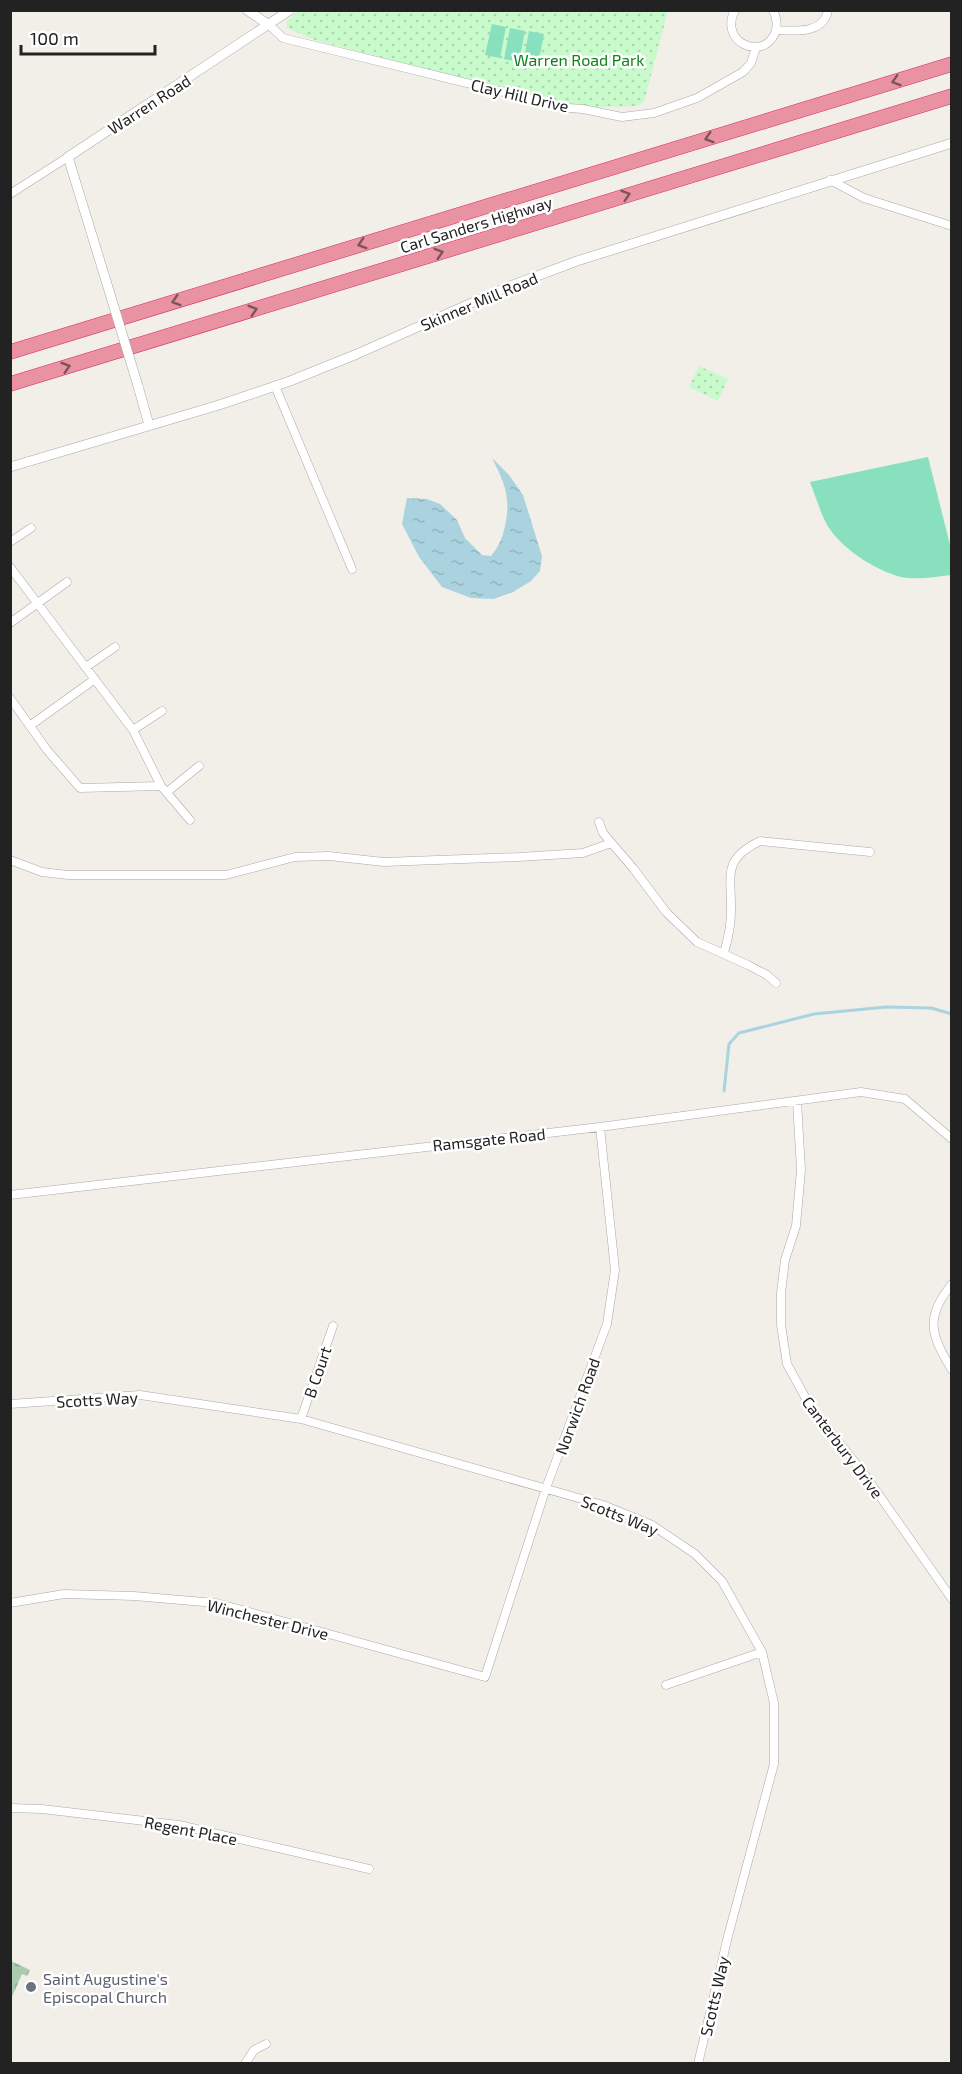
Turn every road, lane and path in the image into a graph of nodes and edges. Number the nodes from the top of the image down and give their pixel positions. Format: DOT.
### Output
graph roads {
  1 [pos="247,10"];
  2 [pos="290,10"];
  3 [pos="735,10"];
  4 [pos="772,10"];
  5 [pos="828,10"];
  6 [pos="268,25"];
  7 [pos="777,30"];
  8 [pos="756,47"];
  9 [pos="951,64"];
  10 [pos="951,96"];
  11 [pos="951,143"];
  12 [pos="68,157"];
  13 [pos="830,180"];
  14 [pos="10,194"];
  15 [pos="951,226"];
  16 [pos="10,352"];
  17 [pos="10,384"];
  18 [pos="275,386"];
  19 [pos="149,425"];
  20 [pos="10,467"];
  21 [pos="31,528"];
  22 [pos="10,542"];
  23 [pos="10,567"];
  24 [pos="352,569"];
  25 [pos="68,582"];
  26 [pos="37,603"];
  27 [pos="10,623"];
  28 [pos="116,647"];
  29 [pos="86,667"];
  30 [pos="95,679"];
  31 [pos="10,698"];
  32 [pos="162,711"];
  33 [pos="31,725"];
  34 [pos="133,730"];
  35 [pos="199,766"];
  36 [pos="164,789"];
  37 [pos="190,820"];
  38 [pos="599,822"];
  39 [pos="611,843"];
  40 [pos="870,852"];
  41 [pos="10,860"];
  42 [pos="724,953"];
  43 [pos="776,983"];
  44 [pos="797,1101"];
  45 [pos="600,1127"];
  46 [pos="951,1139"];
  47 [pos="10,1195"];
  48 [pos="951,1284"];
  49 [pos="333,1326"];
  50 [pos="951,1370"];
  51 [pos="10,1404"];
  52 [pos="301,1419"];
  53 [pos="546,1488"];
  54 [pos="951,1599"];
  55 [pos="10,1603"];
  56 [pos="762,1652"];
  57 [pos="485,1677"];
  58 [pos="666,1685"];
  59 [pos="10,1808"];
  60 [pos="369,1869"];
  61 [pos="266,2044"];
  62 [pos="245,2064"];
  63 [pos="698,2064"];
  1 -- 6 [label="street"];
  2 -- 6 [label="street, Warren Road"];
  3 -- 8 [label="street"];
  4 -- 7 [label="street"];
  5 -- 7 [label="street"];
  6 -- 8 [label="street, Clay Hill Drive"];
  6 -- 12 [label="street, Warren Road"];
  7 -- 8 [label="street, Clay Hill Drive"];
  9 -- 16 [label="highway, Carl Sanders Highway, one-way"];
  17 -- 10 [label="highway, Carl Sanders Highway, one-way"];
  11 -- 13 [label="street, Skinner Mill Road"];
  12 -- 14 [label="street, Warren Road"];
  12 -- 19 [label="street, bridge"];
  13 -- 15 [label="street"];
  13 -- 18 [label="street, Skinner Mill Road"];
  18 -- 19 [label="street, Skinner Mill Road"];
  18 -- 24 [label="street"];
  19 -- 20 [label="street, Skinner Mill Road"];
  21 -- 22 [label="street"];
  23 -- 26 [label="street"];
  25 -- 26 [label="street"];
  26 -- 27 [label="street"];
  26 -- 29 [label="street"];
  28 -- 29 [label="street"];
  29 -- 30 [label="street"];
  30 -- 33 [label="street"];
  30 -- 34 [label="street"];
  31 -- 33 [label="street"];
  32 -- 34 [label="street"];
  33 -- 36 [label="street"];
  34 -- 36 [label="street"];
  35 -- 36 [label="street"];
  36 -- 37 [label="street"];
  38 -- 39 [label="street"];
  39 -- 41 [label="street"];
  39 -- 42 [label="street"];
  40 -- 42 [label="street"];
  42 -- 43 [label="street"];
  44 -- 45 [label="street, Ramsgate Road"];
  44 -- 46 [label="street, Ramsgate Road"];
  44 -- 54 [label="street, Canterbury Drive"];
  45 -- 47 [label="street, Ramsgate Road"];
  45 -- 53 [label="street, Norwich Road"];
  48 -- 50 [label="street"];
  49 -- 52 [label="street, B Court"];
  51 -- 52 [label="street, Scotts Way"];
  52 -- 53 [label="street, Scotts Way"];
  53 -- 56 [label="street, Scotts Way"];
  53 -- 57 [label="street, Norwich Road"];
  55 -- 57 [label="street, Winchester Drive"];
  56 -- 58 [label="street"];
  56 -- 63 [label="street, Scotts Way"];
  59 -- 60 [label="street, Regent Place"];
  61 -- 62 [label="street"];
}
